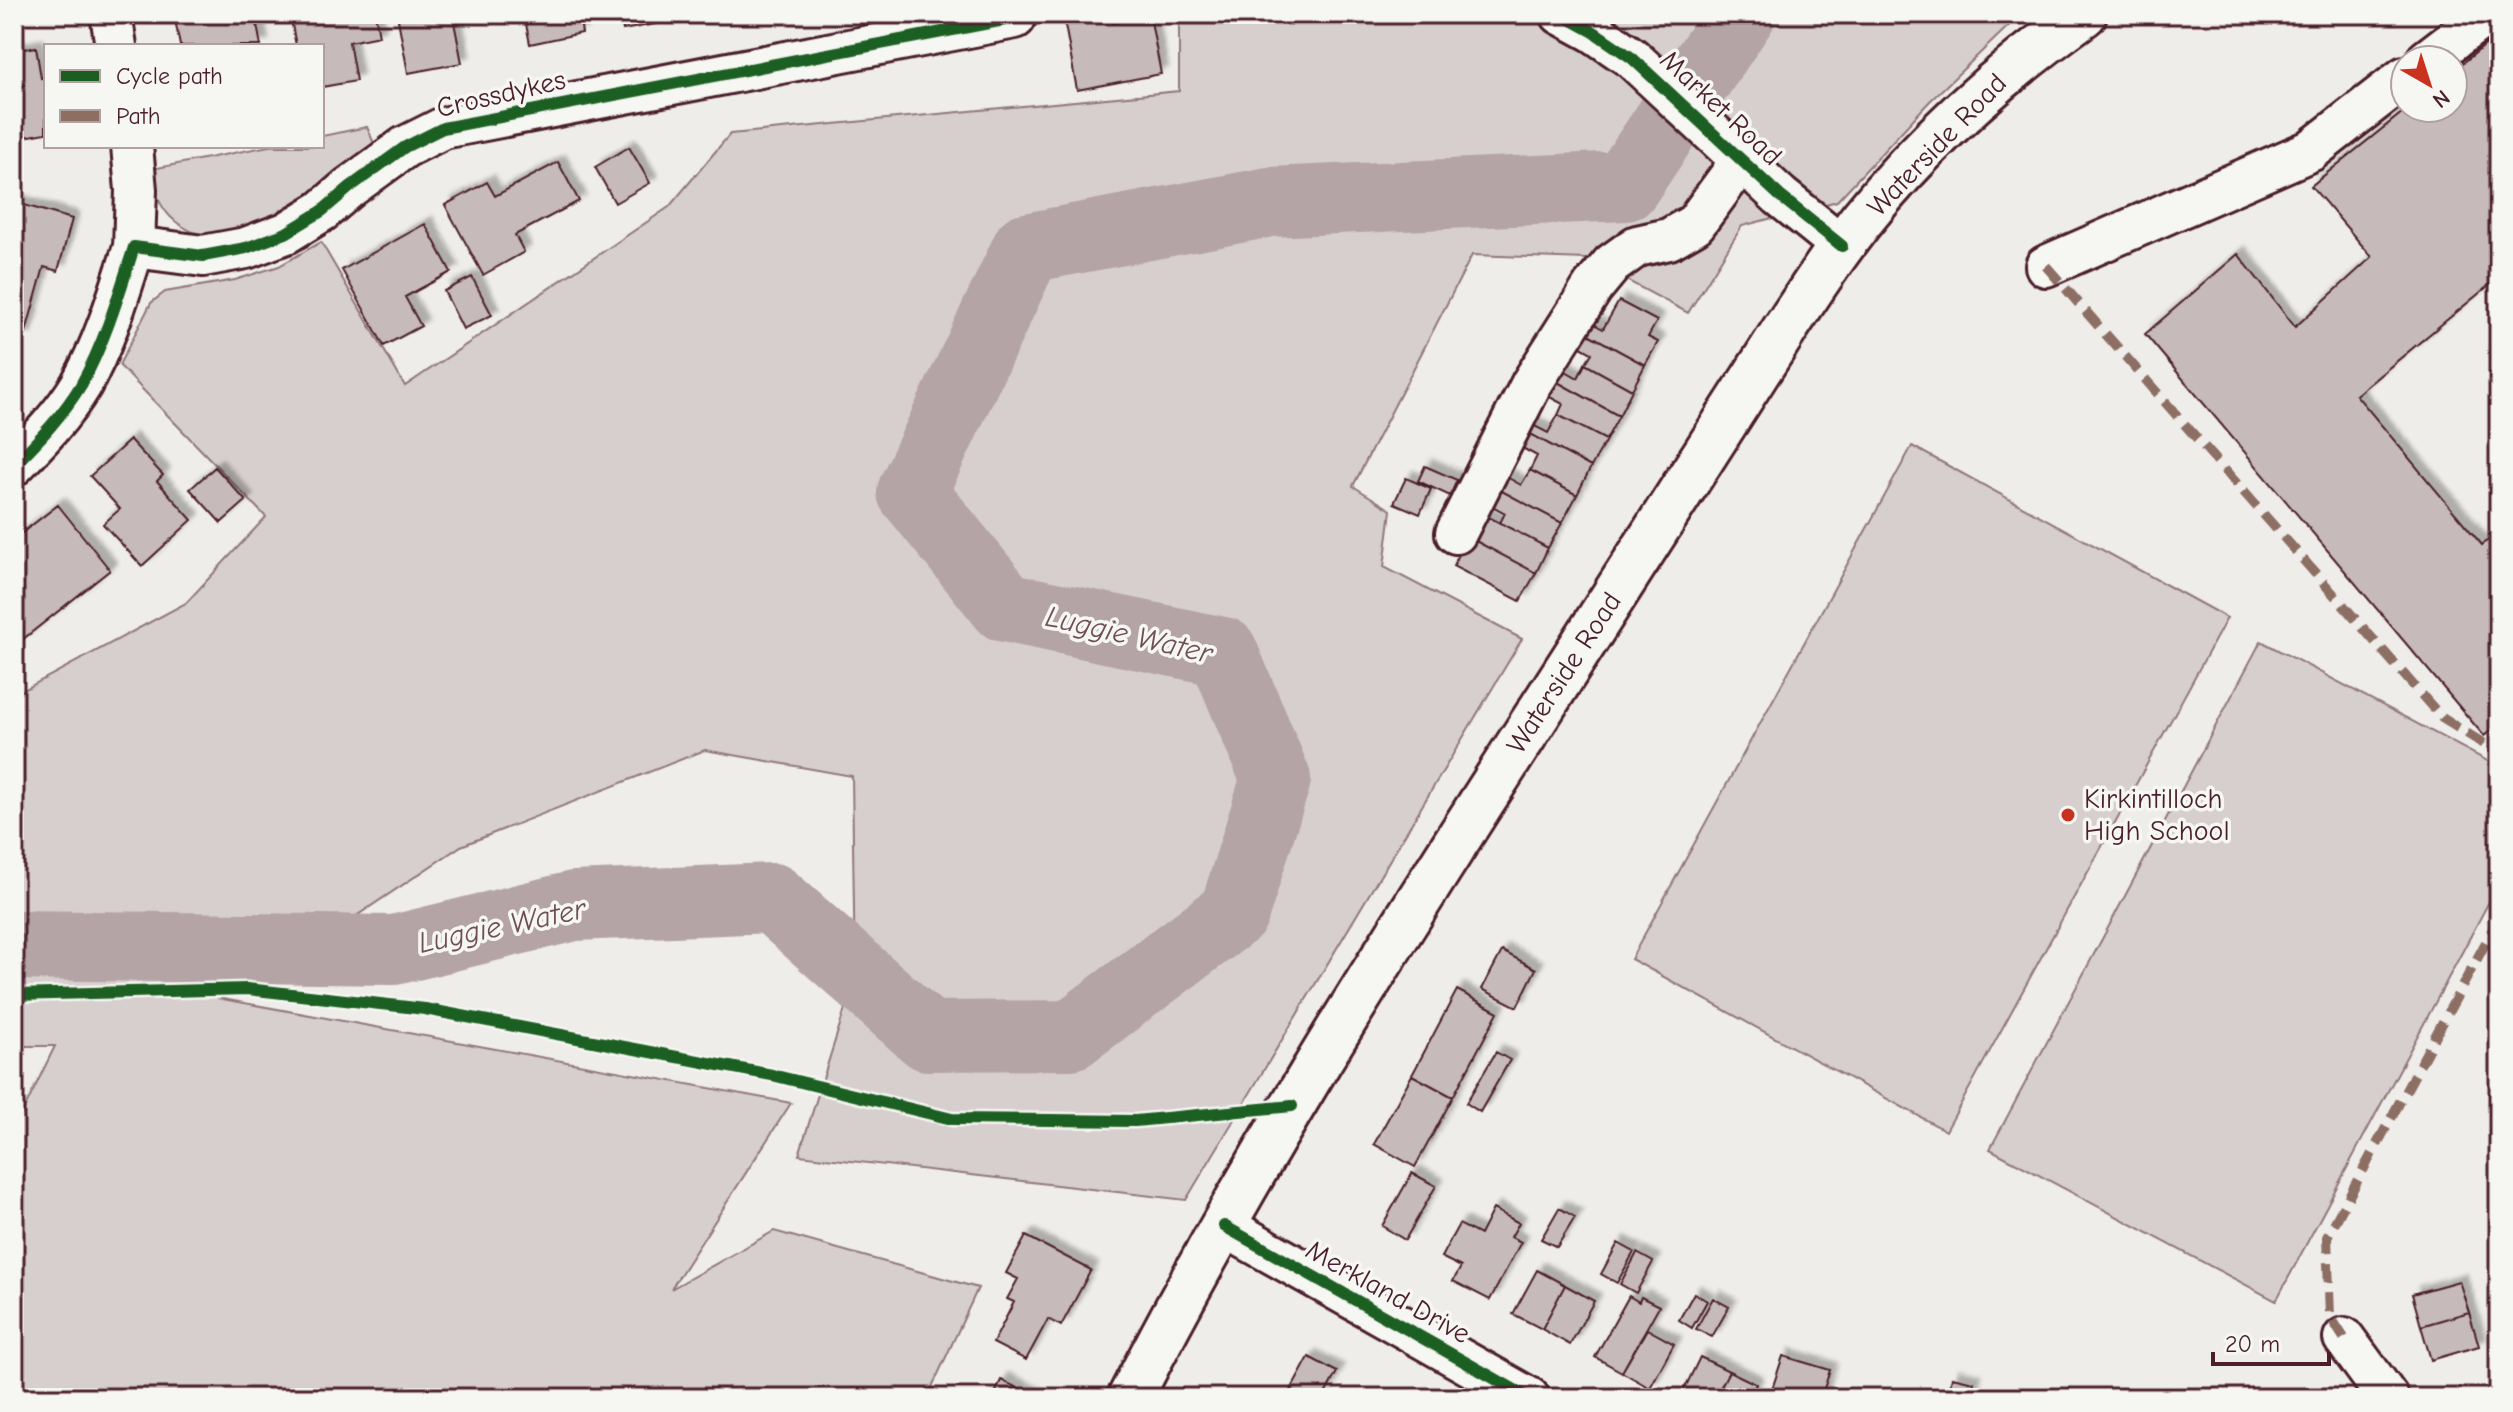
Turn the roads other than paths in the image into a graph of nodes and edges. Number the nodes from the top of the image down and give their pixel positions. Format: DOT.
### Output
graph roads {
  1 [pos="111,14"];
  2 [pos="1561,14"];
  3 [pos="2084,14"];
  4 [pos="2487,14"];
  5 [pos="1015,18"];
  6 [pos="116,44"];
  7 [pos="2448,44"];
  8 [pos="2389,89"];
  9 [pos="132,148"];
  10 [pos="1730,149"];
  11 [pos="1842,246"];
  12 [pos="134,247"];
  13 [pos="2046,266"];
  14 [pos="14,465"];
  15 [pos="1456,533"];
  16 [pos="1224,1226"];
  17 [pos="2344,1338"];
  18 [pos="1130,1398"];
  19 [pos="1529,1398"];
  20 [pos="2388,1398"];
  1 -- 6 [label="street"];
  2 -- 10 [label="street, Market Road"];
  3 -- 11 [label="main road, Waterside Road"];
  4 -- 7 [label="street"];
  5 -- 12 [label="street, Crossdykes"];
  8 -- 13 [label="street"];
  9 -- 12 [label="street"];
  10 -- 11 [label="street, Market Road"];
  10 -- 15 [label="street"];
  11 -- 16 [label="main road, Waterside Road"];
  12 -- 14 [label="street"];
  16 -- 18 [label="main road, Waterside Road"];
  16 -- 19 [label="street, Merkland Drive"];
  17 -- 20 [label="street"];
}
